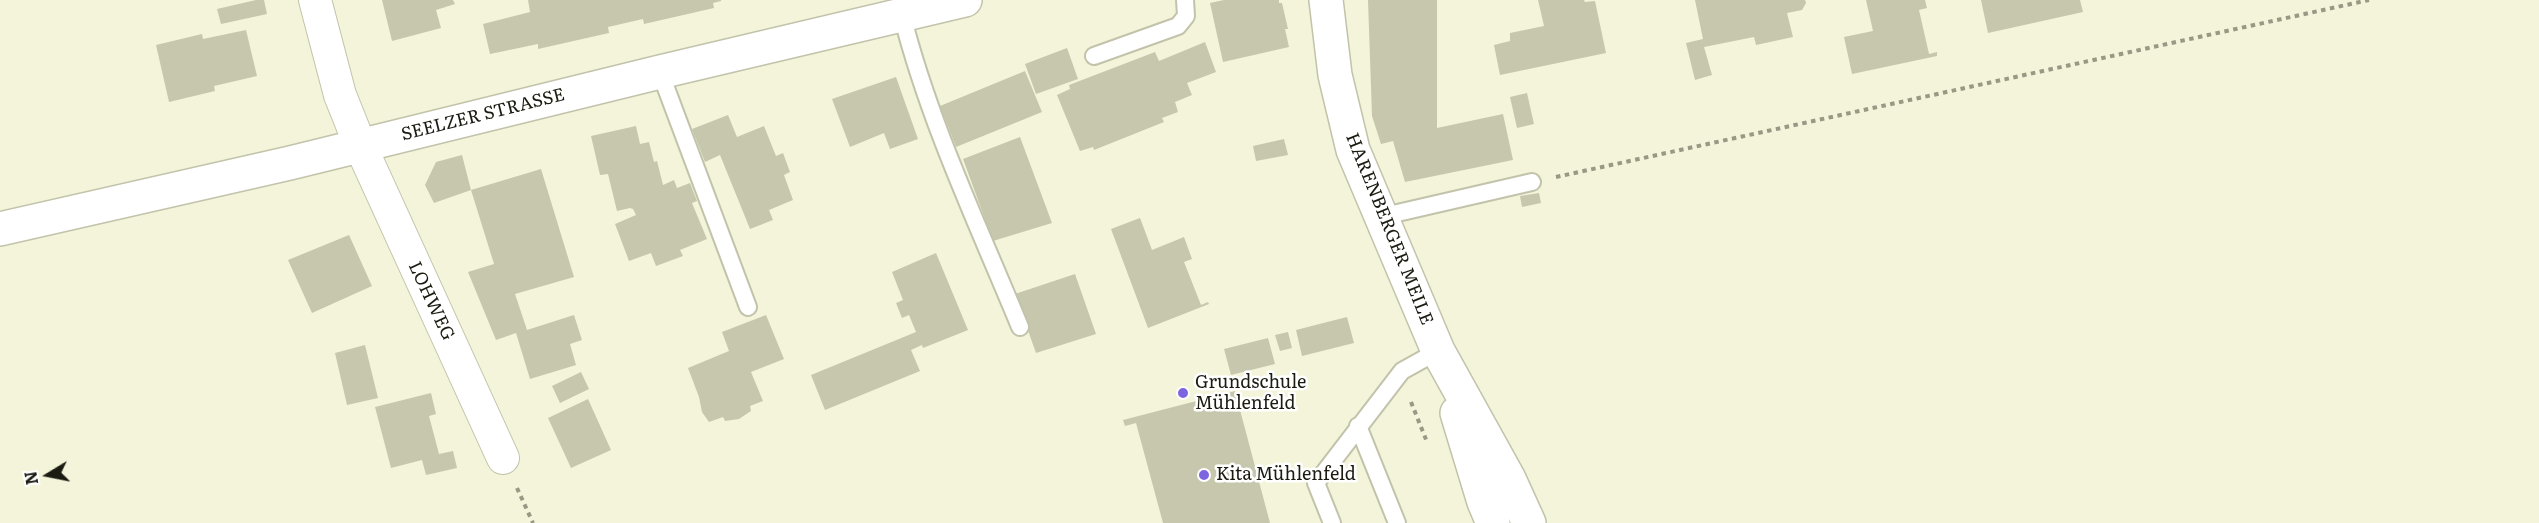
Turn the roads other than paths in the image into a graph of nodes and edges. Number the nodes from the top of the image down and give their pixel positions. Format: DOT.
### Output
graph roads {
  1 [pos="315,0"];
  2 [pos="965,0"];
  3 [pos="1185,0"];
  4 [pos="1326,0"];
  5 [pos="902,15"];
  6 [pos="1094,56"];
  7 [pos="660,72"];
  8 [pos="360,145"];
  9 [pos="1532,182"];
  10 [pos="1380,217"];
  11 [pos="0,229"];
  12 [pos="748,307"];
  13 [pos="1020,327"];
  14 [pos="1438,351"];
  15 [pos="1358,426"];
  16 [pos="503,458"];
  17 [pos="1332,523"];
  18 [pos="1397,523"];
  19 [pos="1493,523"];
  20 [pos="1529,523"];
  1 -- 8 [label="street, LOHWEG"];
  2 -- 5 [label="main road, SEELZER STRASSE"];
  3 -- 6 [label="lane"];
  4 -- 10 [label="main road, HARENBERGER MEILE"];
  5 -- 7 [label="main road, SEELZER STRASSE"];
  5 -- 13 [label="lane"];
  7 -- 8 [label="main road, SEELZER STRASSE"];
  7 -- 12 [label="lane"];
  8 -- 11 [label="main road, SEELZER STRASSE"];
  8 -- 16 [label="street, LOHWEG"];
  9 -- 10 [label="lane"];
  10 -- 14 [label="main road, HARENBERGER MEILE"];
  14 -- 15 [label="lane"];
  14 -- 19 [label="main road, HARENBERGER MEILE"];
  14 -- 20 [label="main road, HARENBERGER MEILE"];
  15 -- 17 [label="lane"];
  15 -- 18 [label="lane"];
}
